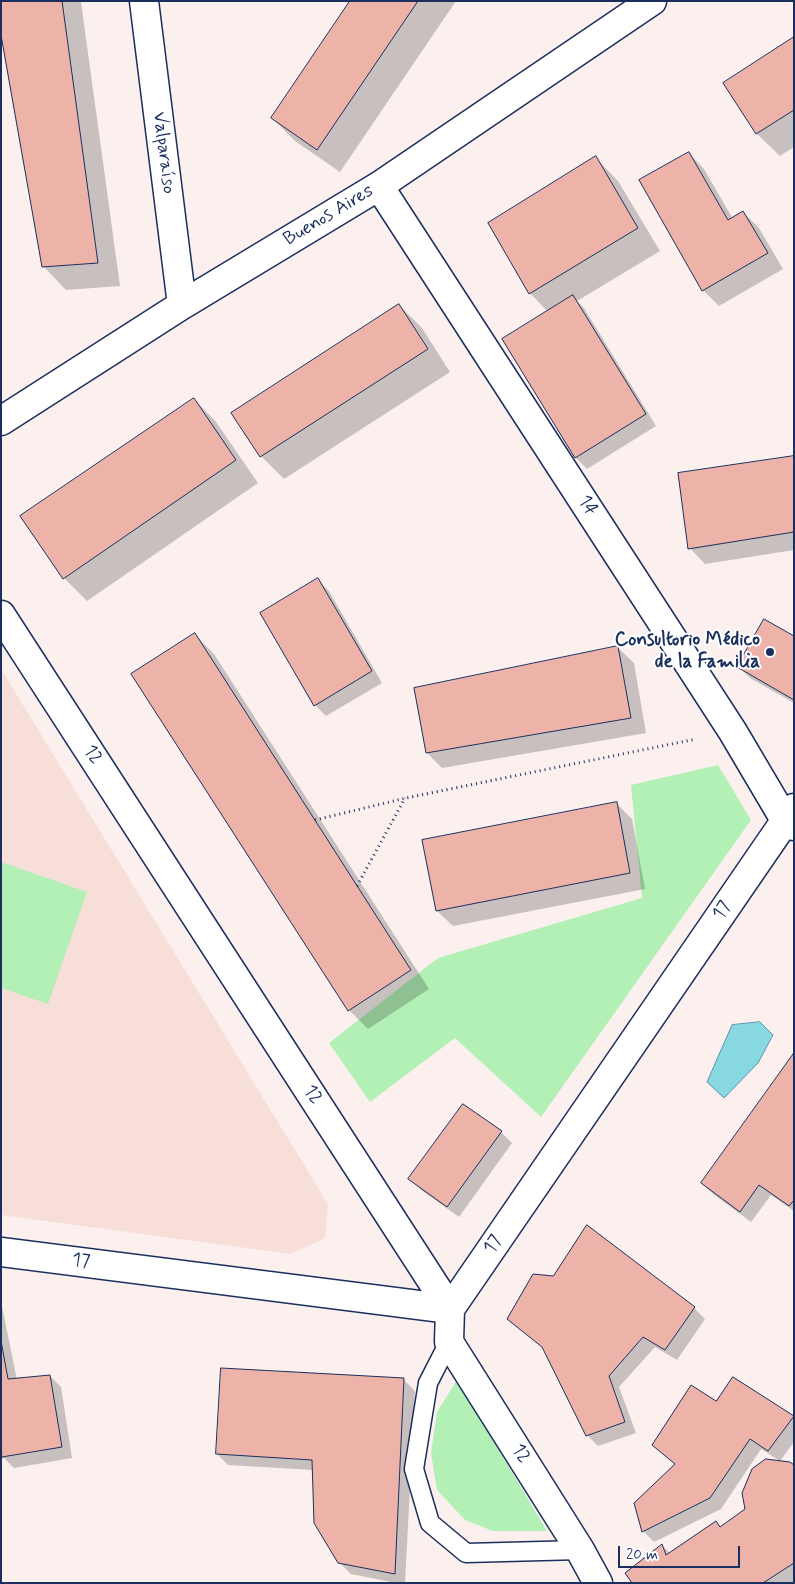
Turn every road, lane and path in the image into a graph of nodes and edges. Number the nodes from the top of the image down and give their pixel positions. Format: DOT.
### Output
graph roads {
  1 [pos="144,1"];
  2 [pos="652,1"];
  3 [pos="379,186"];
  4 [pos="182,305"];
  5 [pos="1,421"];
  6 [pos="1,615"];
  7 [pos="733,732"];
  8 [pos="406,798"];
  9 [pos="791,818"];
  10 [pos="315,820"];
  11 [pos="357,886"];
  12 [pos="1,1252"];
  13 [pos="450,1310"];
  14 [pos="449,1342"];
  15 [pos="580,1550"];
  16 [pos="598,1583"];
  1 -- 4 [label="street, Valparaíso"];
  2 -- 3 [label="street, Buenos Aires"];
  3 -- 4 [label="street, Buenos Aires"];
  3 -- 7 [label="street, 14"];
  4 -- 5 [label="street, Buenos Aires"];
  6 -- 13 [label="street, 12"];
  7 -- 8 [label="path"];
  7 -- 9 [label="street, 14"];
  8 -- 10 [label="path"];
  8 -- 11 [label="path"];
  9 -- 13 [label="street, 17"];
  12 -- 13 [label="street, 17"];
  13 -- 14 [label="street"];
  14 -- 15 [label="street, 12"];
  14 -- 15 [label="lane"];
  15 -- 16 [label="street, 12"];
}
